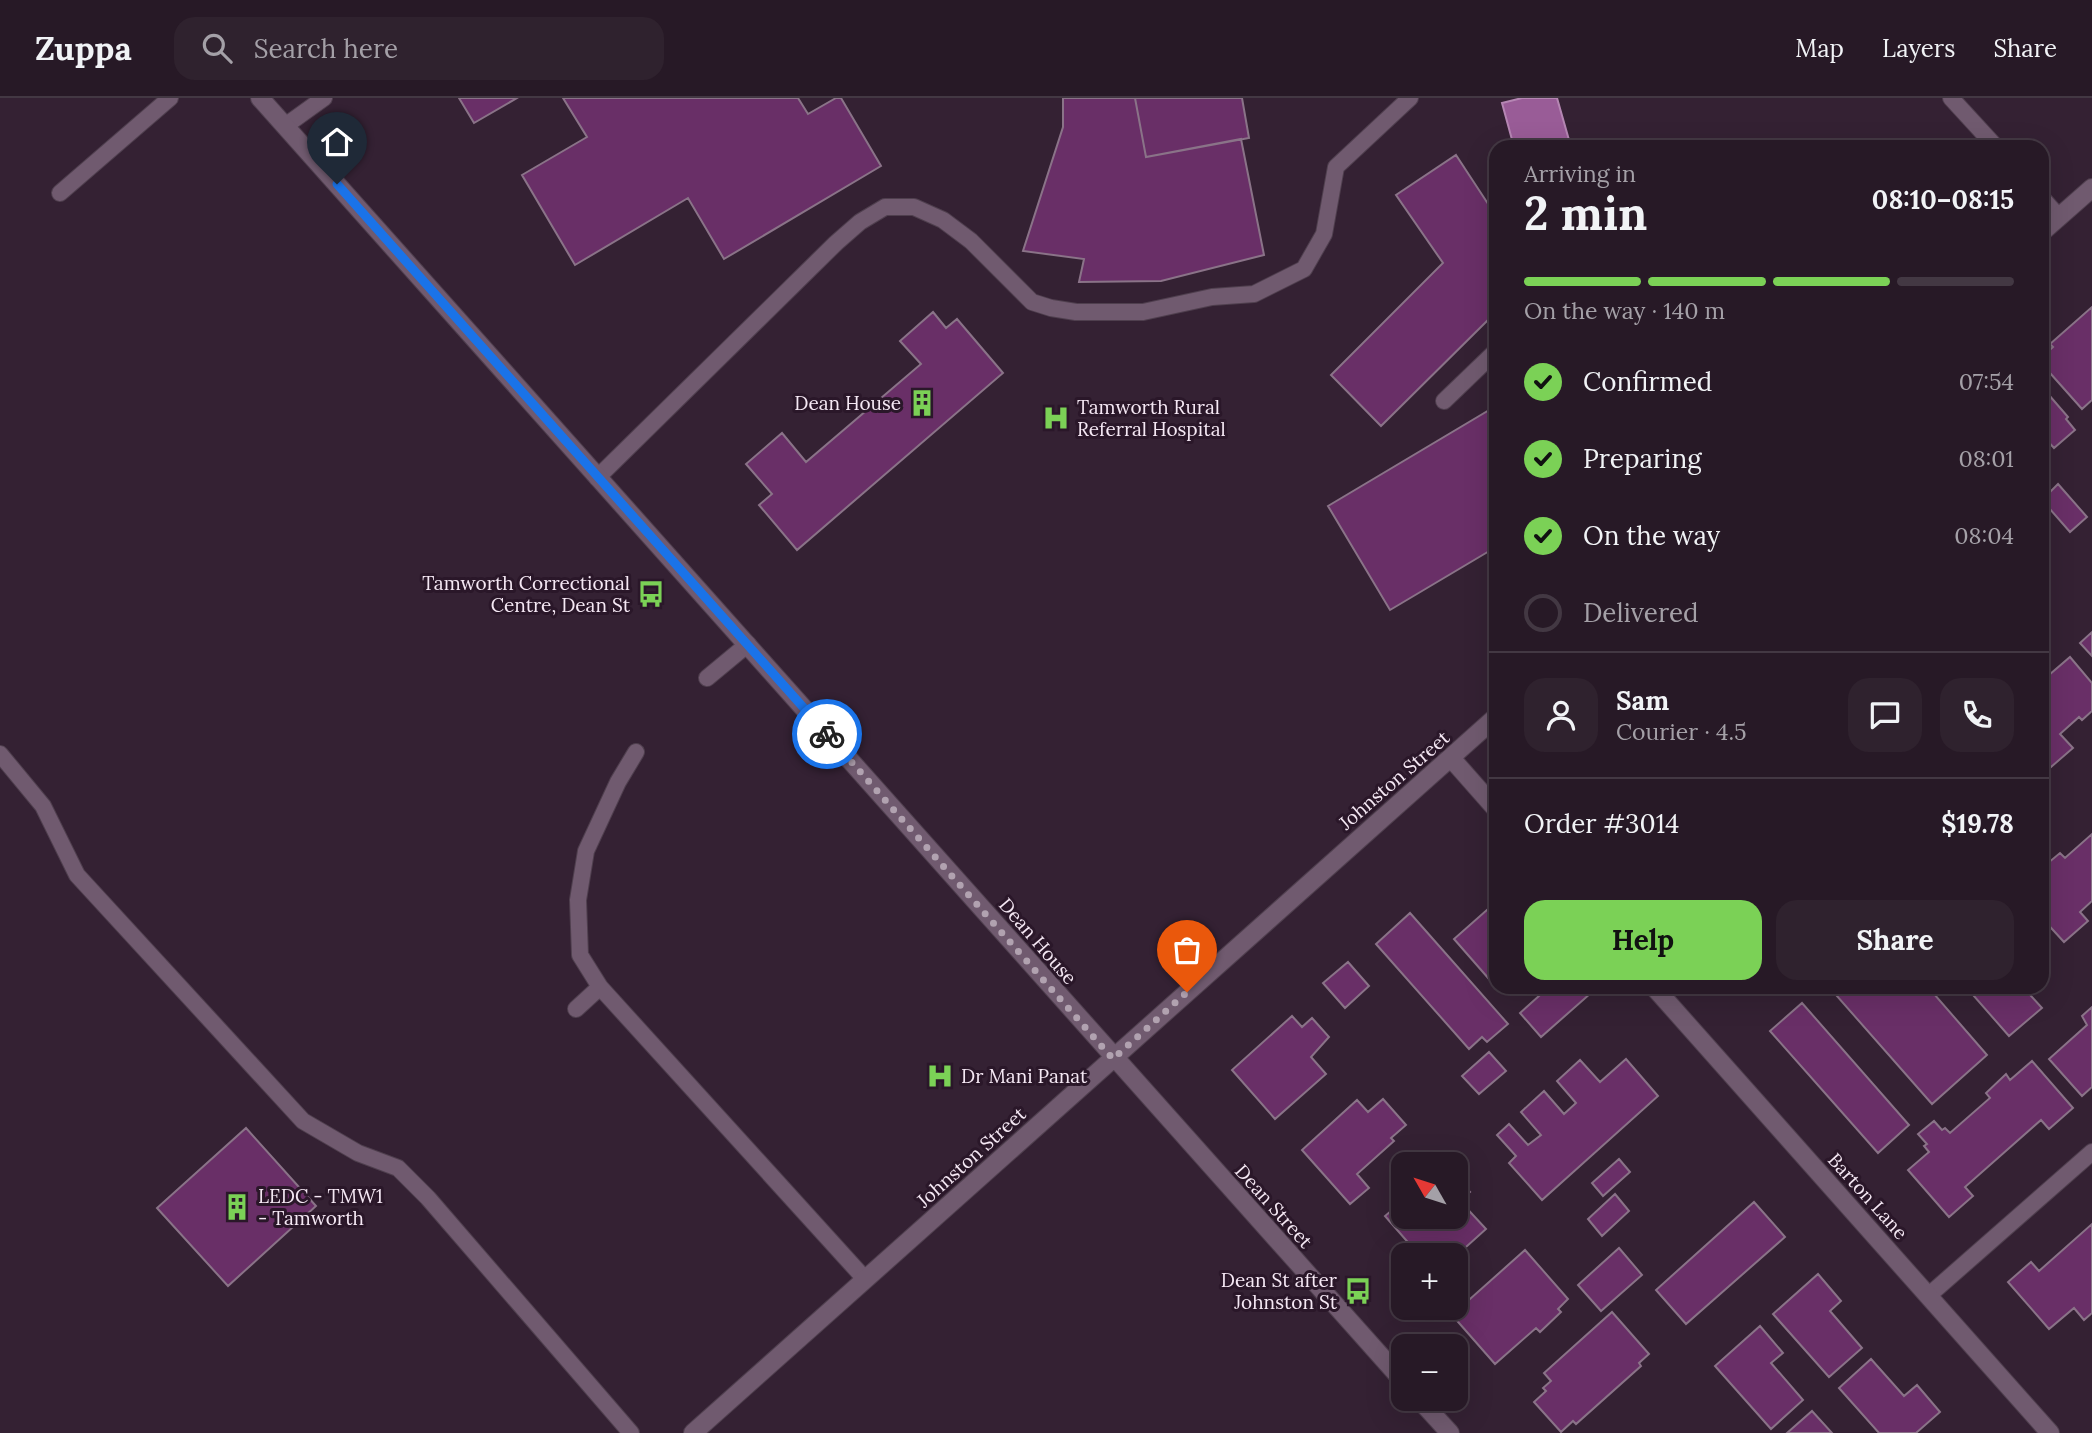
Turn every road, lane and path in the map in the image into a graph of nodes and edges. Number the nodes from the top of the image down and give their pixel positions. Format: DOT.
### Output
graph roads {
  1 [pos="170,98"];
  2 [pos="260,98"];
  3 [pos="324,98"];
  4 [pos="1410,98"];
  5 [pos="1951,98"];
  6 [pos="285,126"];
  7 [pos="1990,140"];
  8 [pos="2092,188"];
  9 [pos="60,192"];
  10 [pos="2049,206"];
  11 [pos="2059,217"];
  12 [pos="2049,226"];
  13 [pos="1489,358"];
  14 [pos="1444,401"];
  15 [pos="597,478"];
  16 [pos="748,644"];
  17 [pos="707,678"];
  18 [pos="1489,723"];
  19 [pos="636,752"];
  20 [pos="0,754"];
  21 [pos="1451,758"];
  22 [pos="1489,801"];
  23 [pos="600,987"];
  24 [pos="1660,994"];
  25 [pos="576,1009"];
  26 [pos="1113,1059"];
  27 [pos="2092,1152"];
  28 [pos="865,1279"];
  29 [pos="1928,1296"];
  30 [pos="1391,1368"];
  31 [pos="1431,1411"];
  32 [pos="631,1433"];
  33 [pos="692,1433"];
  34 [pos="1450,1433"];
  35 [pos="2050,1433"];
  1 -- 9 [label="lane"];
  2 -- 6 [label="street, Dean House"];
  3 -- 6 [label="lane"];
  4 -- 15 [label="lane"];
  5 -- 7 [label="lane"];
  6 -- 15 [label="street, Dean House"];
  8 -- 11 [label="street"];
  10 -- 11 [label="lane"];
  11 -- 12 [label="street"];
  13 -- 14 [label="lane"];
  15 -- 16 [label="street, Dean House"];
  16 -- 17 [label="lane"];
  16 -- 26 [label="street, Dean House"];
  18 -- 21 [label="street, Johnston Street"];
  19 -- 23 [label="lane"];
  20 -- 32 [label="lane"];
  21 -- 22 [label="street"];
  21 -- 26 [label="street, Johnston Street"];
  23 -- 25 [label="lane"];
  23 -- 28 [label="lane"];
  24 -- 29 [label="street, Barton Lane"];
  26 -- 28 [label="street, Johnston Street"];
  26 -- 30 [label="street, Dean Street"];
  27 -- 29 [label="lane"];
  28 -- 33 [label="street, Johnston Street"];
  29 -- 35 [label="street, Barton Lane"];
  31 -- 34 [label="street"];
}
